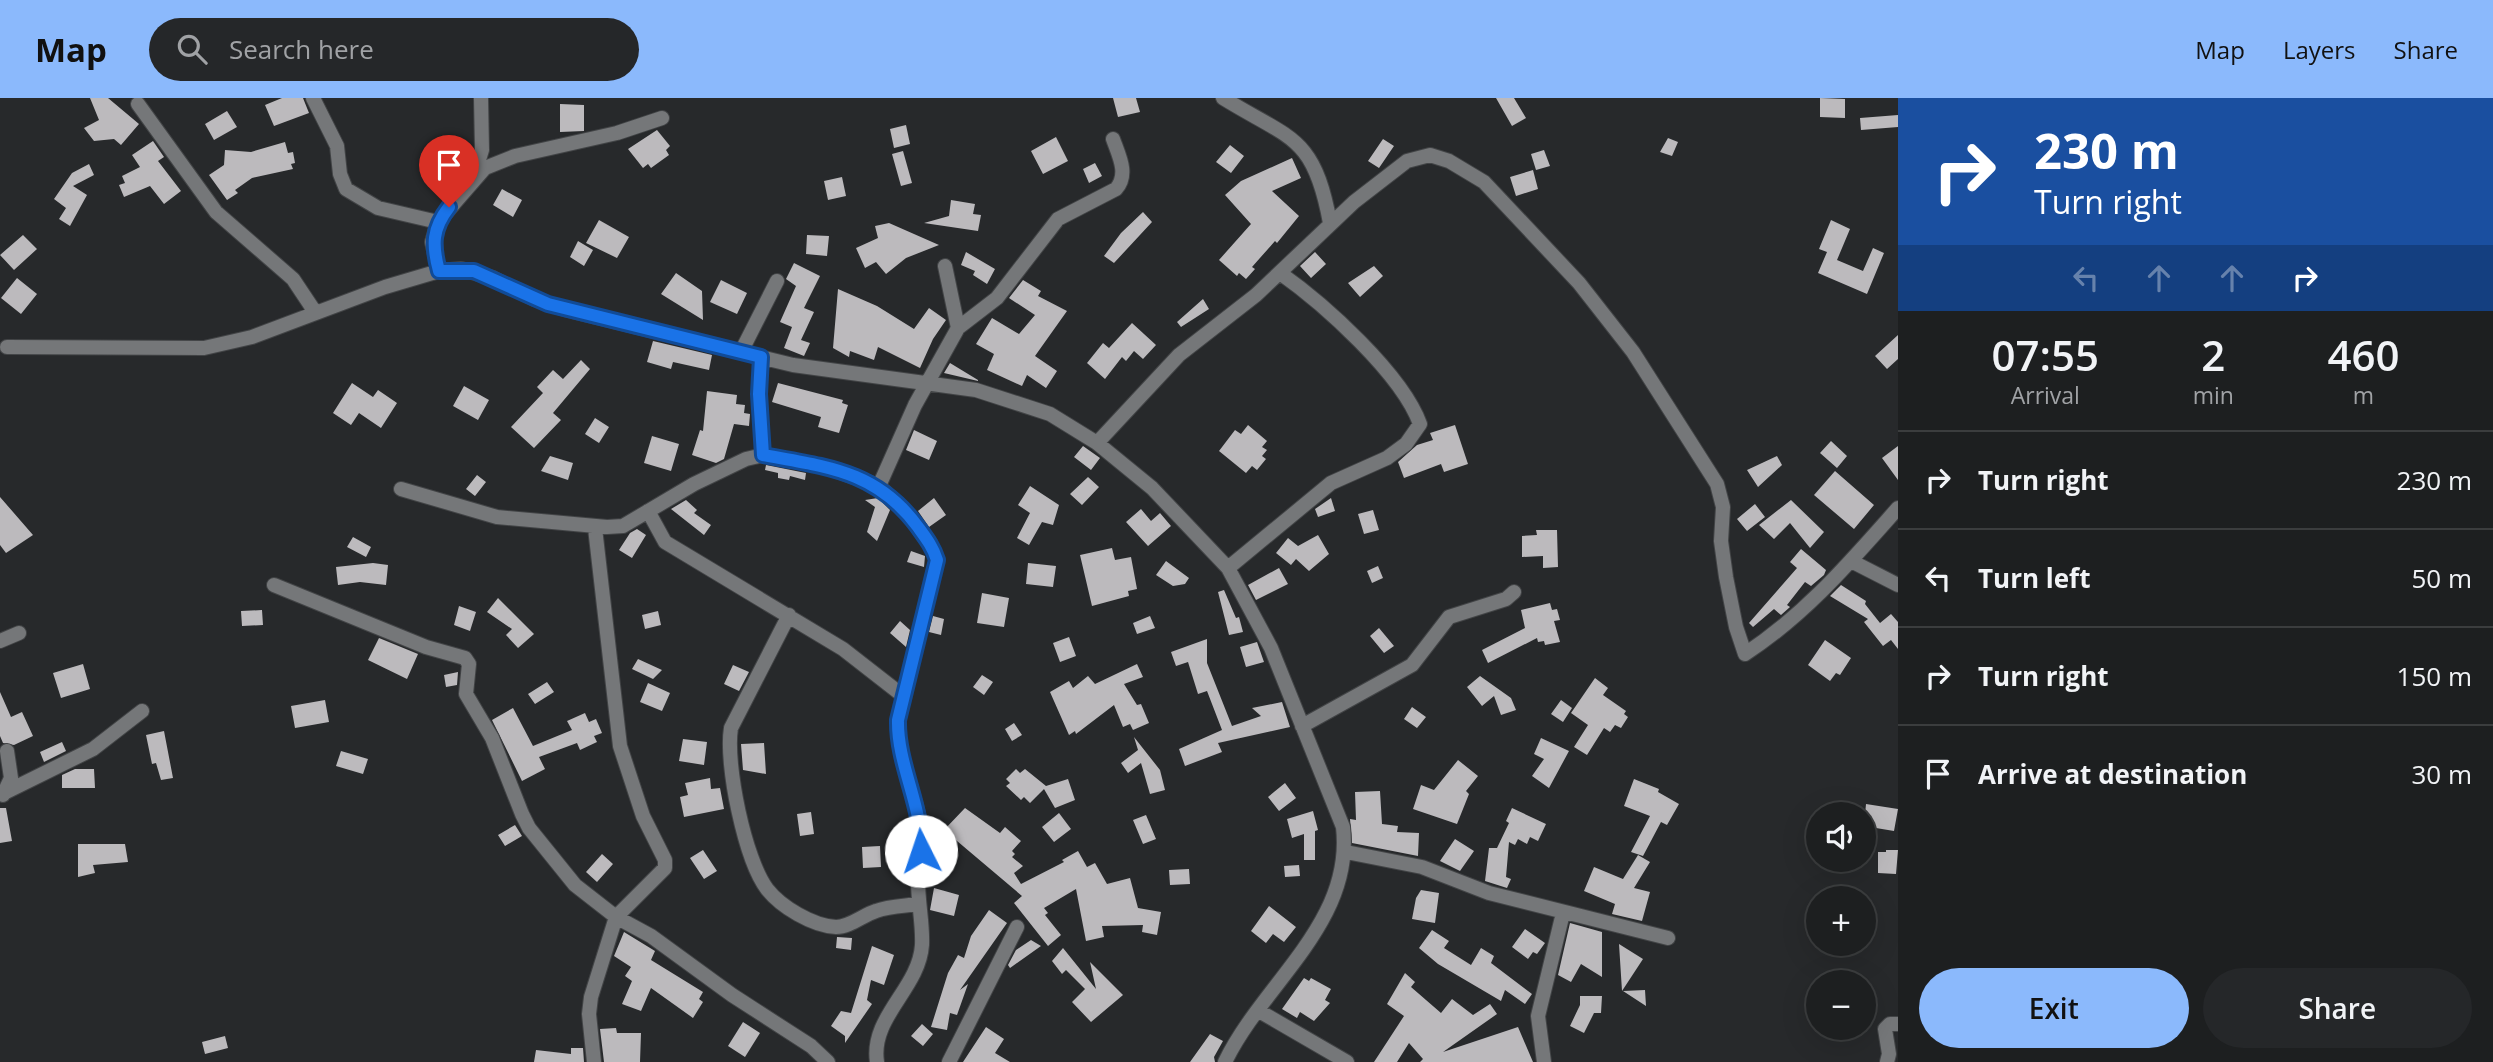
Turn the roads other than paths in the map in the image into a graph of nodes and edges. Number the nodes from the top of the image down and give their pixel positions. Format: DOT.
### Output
graph roads {
  1 [pos="313,98"];
  2 [pos="481,98"];
  3 [pos="1223,98"];
  4 [pos="138,104"];
  5 [pos="662,118"];
  6 [pos="1113,139"];
  7 [pos="474,177"];
  8 [pos="438,222"];
  9 [pos="1329,223"];
  10 [pos="945,266"];
  11 [pos="439,271"];
  12 [pos="1280,273"];
  13 [pos="777,281"];
  14 [pos="316,312"];
  15 [pos="958,328"];
  16 [pos="8,348"];
  17 [pos="741,352"];
  18 [pos="761,357"];
  19 [pos="926,384"];
  20 [pos="1097,443"];
  21 [pos="763,455"];
  22 [pos="879,486"];
  23 [pos="401,489"];
  24 [pos="1898,508"];
  25 [pos="648,511"];
  26 [pos="595,528"];
  27 [pos="1852,561"];
  28 [pos="1228,568"];
  29 [pos="274,585"];
  30 [pos="1898,585"];
  31 [pos="1514,592"];
  32 [pos="789,615"];
  33 [pos="19,633"];
  34 [pos="0,640"];
  35 [pos="902,695"];
  36 [pos="142,711"];
  37 [pos="1302,726"];
  38 [pos="7,751"];
  39 [pos="3,795"];
  40 [pos="1346,852"];
  41 [pos="918,904"];
  42 [pos="1563,913"];
  43 [pos="616,917"];
  44 [pos="1017,927"];
  45 [pos="1668,938"];
  46 [pos="1259,1011"];
  47 [pos="1898,1024"];
  48 [pos="594,1062"];
  49 [pos="828,1062"];
  50 [pos="877,1062"];
  51 [pos="949,1062"];
  52 [pos="1225,1062"];
  53 [pos="1347,1062"];
  54 [pos="1544,1062"];
  55 [pos="1886,1062"];
  1 -- 8 [label="street"];
  2 -- 7 [label="street"];
  3 -- 9 [label="street"];
  4 -- 14 [label="street"];
  5 -- 7 [label="street"];
  6 -- 15 [label="street"];
  7 -- 8 [label="street"];
  8 -- 11 [label="street"];
  9 -- 12 [label="street"];
  9 -- 27 [label="street"];
  10 -- 15 [label="street"];
  11 -- 14 [label="street"];
  11 -- 17 [label="street"];
  12 -- 20 [label="street"];
  12 -- 28 [label="street"];
  13 -- 17 [label="street"];
  14 -- 16 [label="street"];
  15 -- 19 [label="street"];
  17 -- 18 [label="street"];
  18 -- 19 [label="street"];
  18 -- 21 [label="street"];
  19 -- 20 [label="street"];
  19 -- 22 [label="street"];
  20 -- 28 [label="street"];
  21 -- 22 [label="street"];
  21 -- 25 [label="street"];
  22 -- 35 [label="street"];
  23 -- 26 [label="street"];
  24 -- 27 [label="street"];
  25 -- 26 [label="street"];
  25 -- 32 [label="street"];
  26 -- 43 [label="street"];
  27 -- 30 [label="street"];
  28 -- 37 [label="street"];
  29 -- 43 [label="street"];
  31 -- 37 [label="street"];
  32 -- 35 [label="street"];
  32 -- 41 [label="street"];
  33 -- 34 [label="street"];
  35 -- 41 [label="street"];
  36 -- 39 [label="street"];
  37 -- 40 [label="street"];
  38 -- 39 [label="street"];
  40 -- 42 [label="street"];
  40 -- 46 [label="street"];
  41 -- 50 [label="street"];
  42 -- 45 [label="street"];
  42 -- 54 [label="street"];
  43 -- 48 [label="street"];
  43 -- 49 [label="street"];
  44 -- 51 [label="street"];
  46 -- 52 [label="street"];
  46 -- 53 [label="street"];
  47 -- 55 [label="street"];
}
